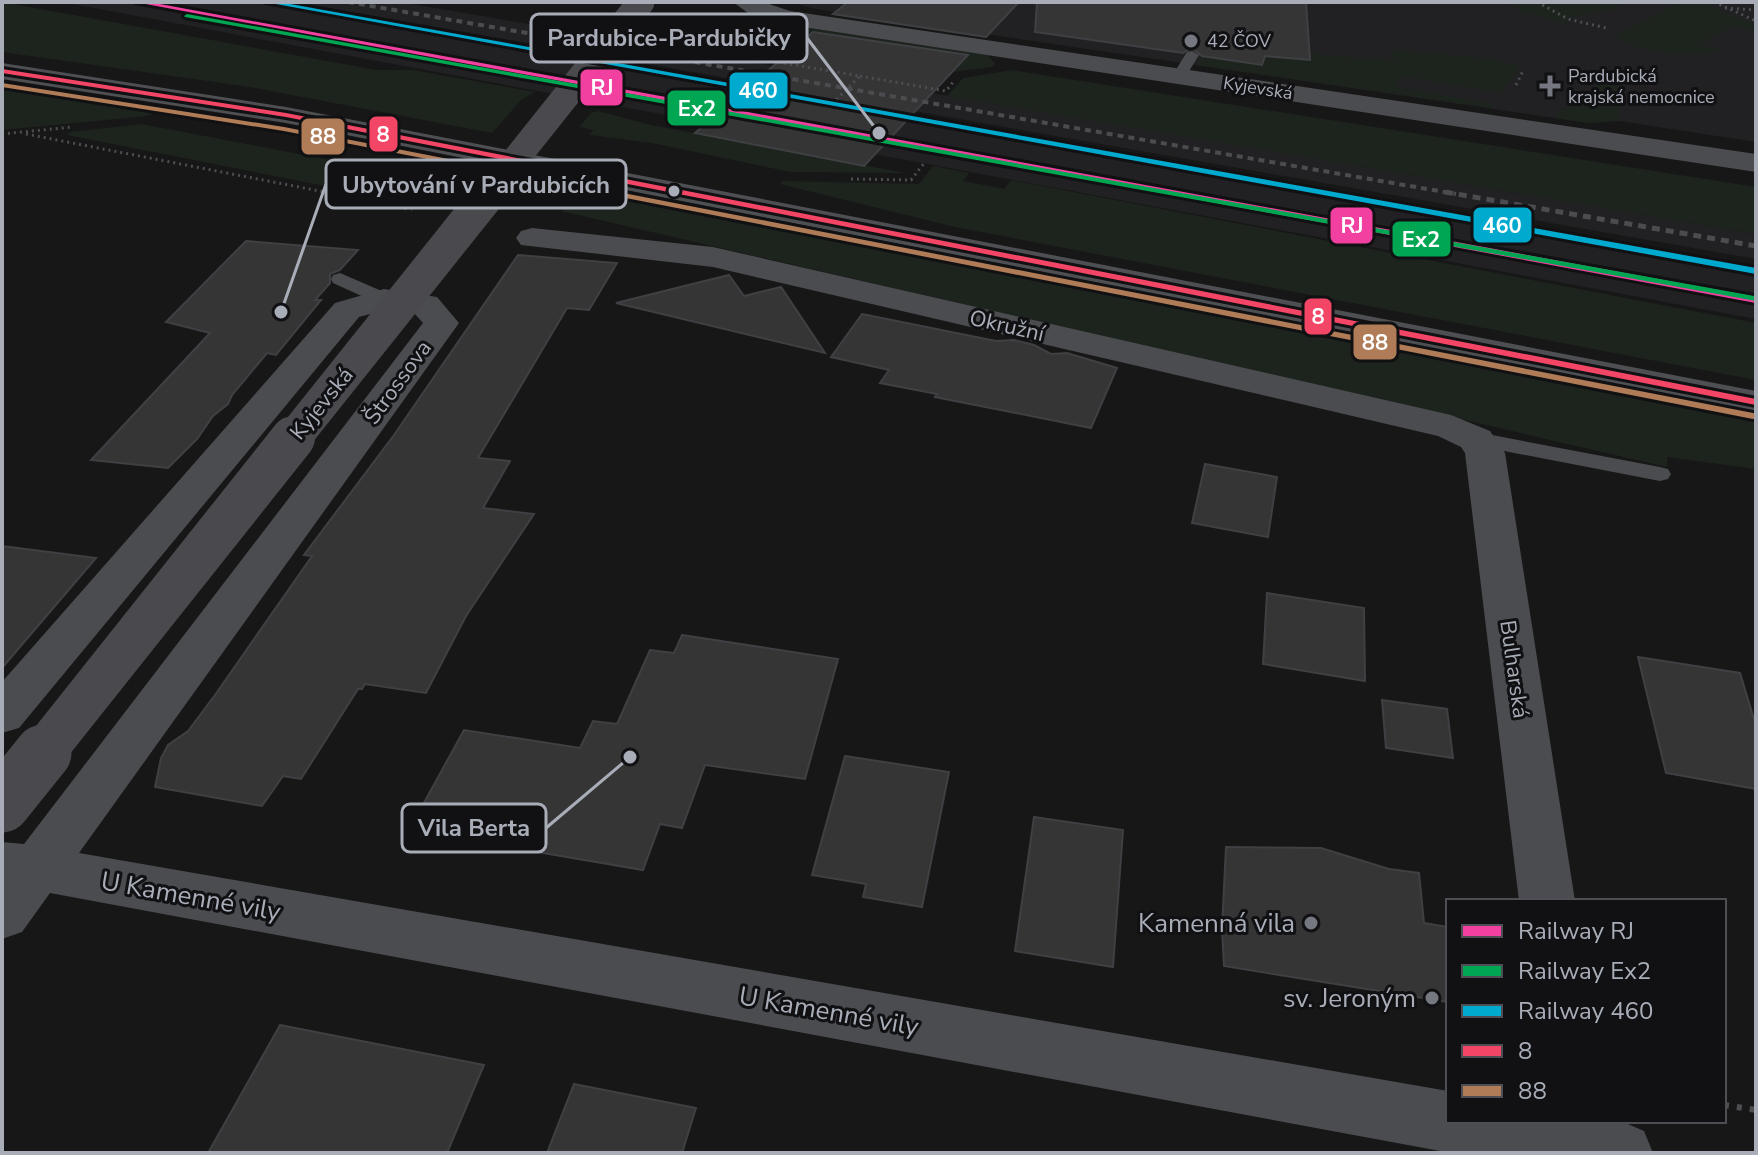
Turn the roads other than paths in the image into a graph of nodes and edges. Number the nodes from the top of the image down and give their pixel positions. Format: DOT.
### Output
graph roads {
  1 [pos="641,2"];
  2 [pos="753,6"];
  3 [pos="2,71"];
  4 [pos="1756,163"];
  5 [pos="532,238"];
  6 [pos="340,279"];
  7 [pos="384,299"];
  8 [pos="1756,402"];
  9 [pos="1476,439"];
  10 [pos="1660,474"];
  11 [pos="2,715"];
  12 [pos="2,804"];
  13 [pos="19,867"];
  14 [pos="1547,899"];
  15 [pos="2,915"];
  16 [pos="1446,1119"];
  17 [pos="1471,1123"];
  18 [pos="1590,1144"];
  1 -- 12 [label="street, Kyjevská, bridge"];
  2 -- 4 [label="street, Kyjevská"];
  3 -- 8 [label="main road"];
  5 -- 9 [label="street, Okružní"];
  6 -- 7 [label="lane"];
  7 -- 11 [label="street, Štrossova"];
  7 -- 13 [label="street, Štrossova"];
  9 -- 10 [label="lane"];
  9 -- 14 [label="street, Bulharská"];
  13 -- 15 [label="street, Štrossova"];
  13 -- 16 [label="street, U Kamenné vily"];
  17 -- 18 [label="street, U Kamenné vily"];
}
